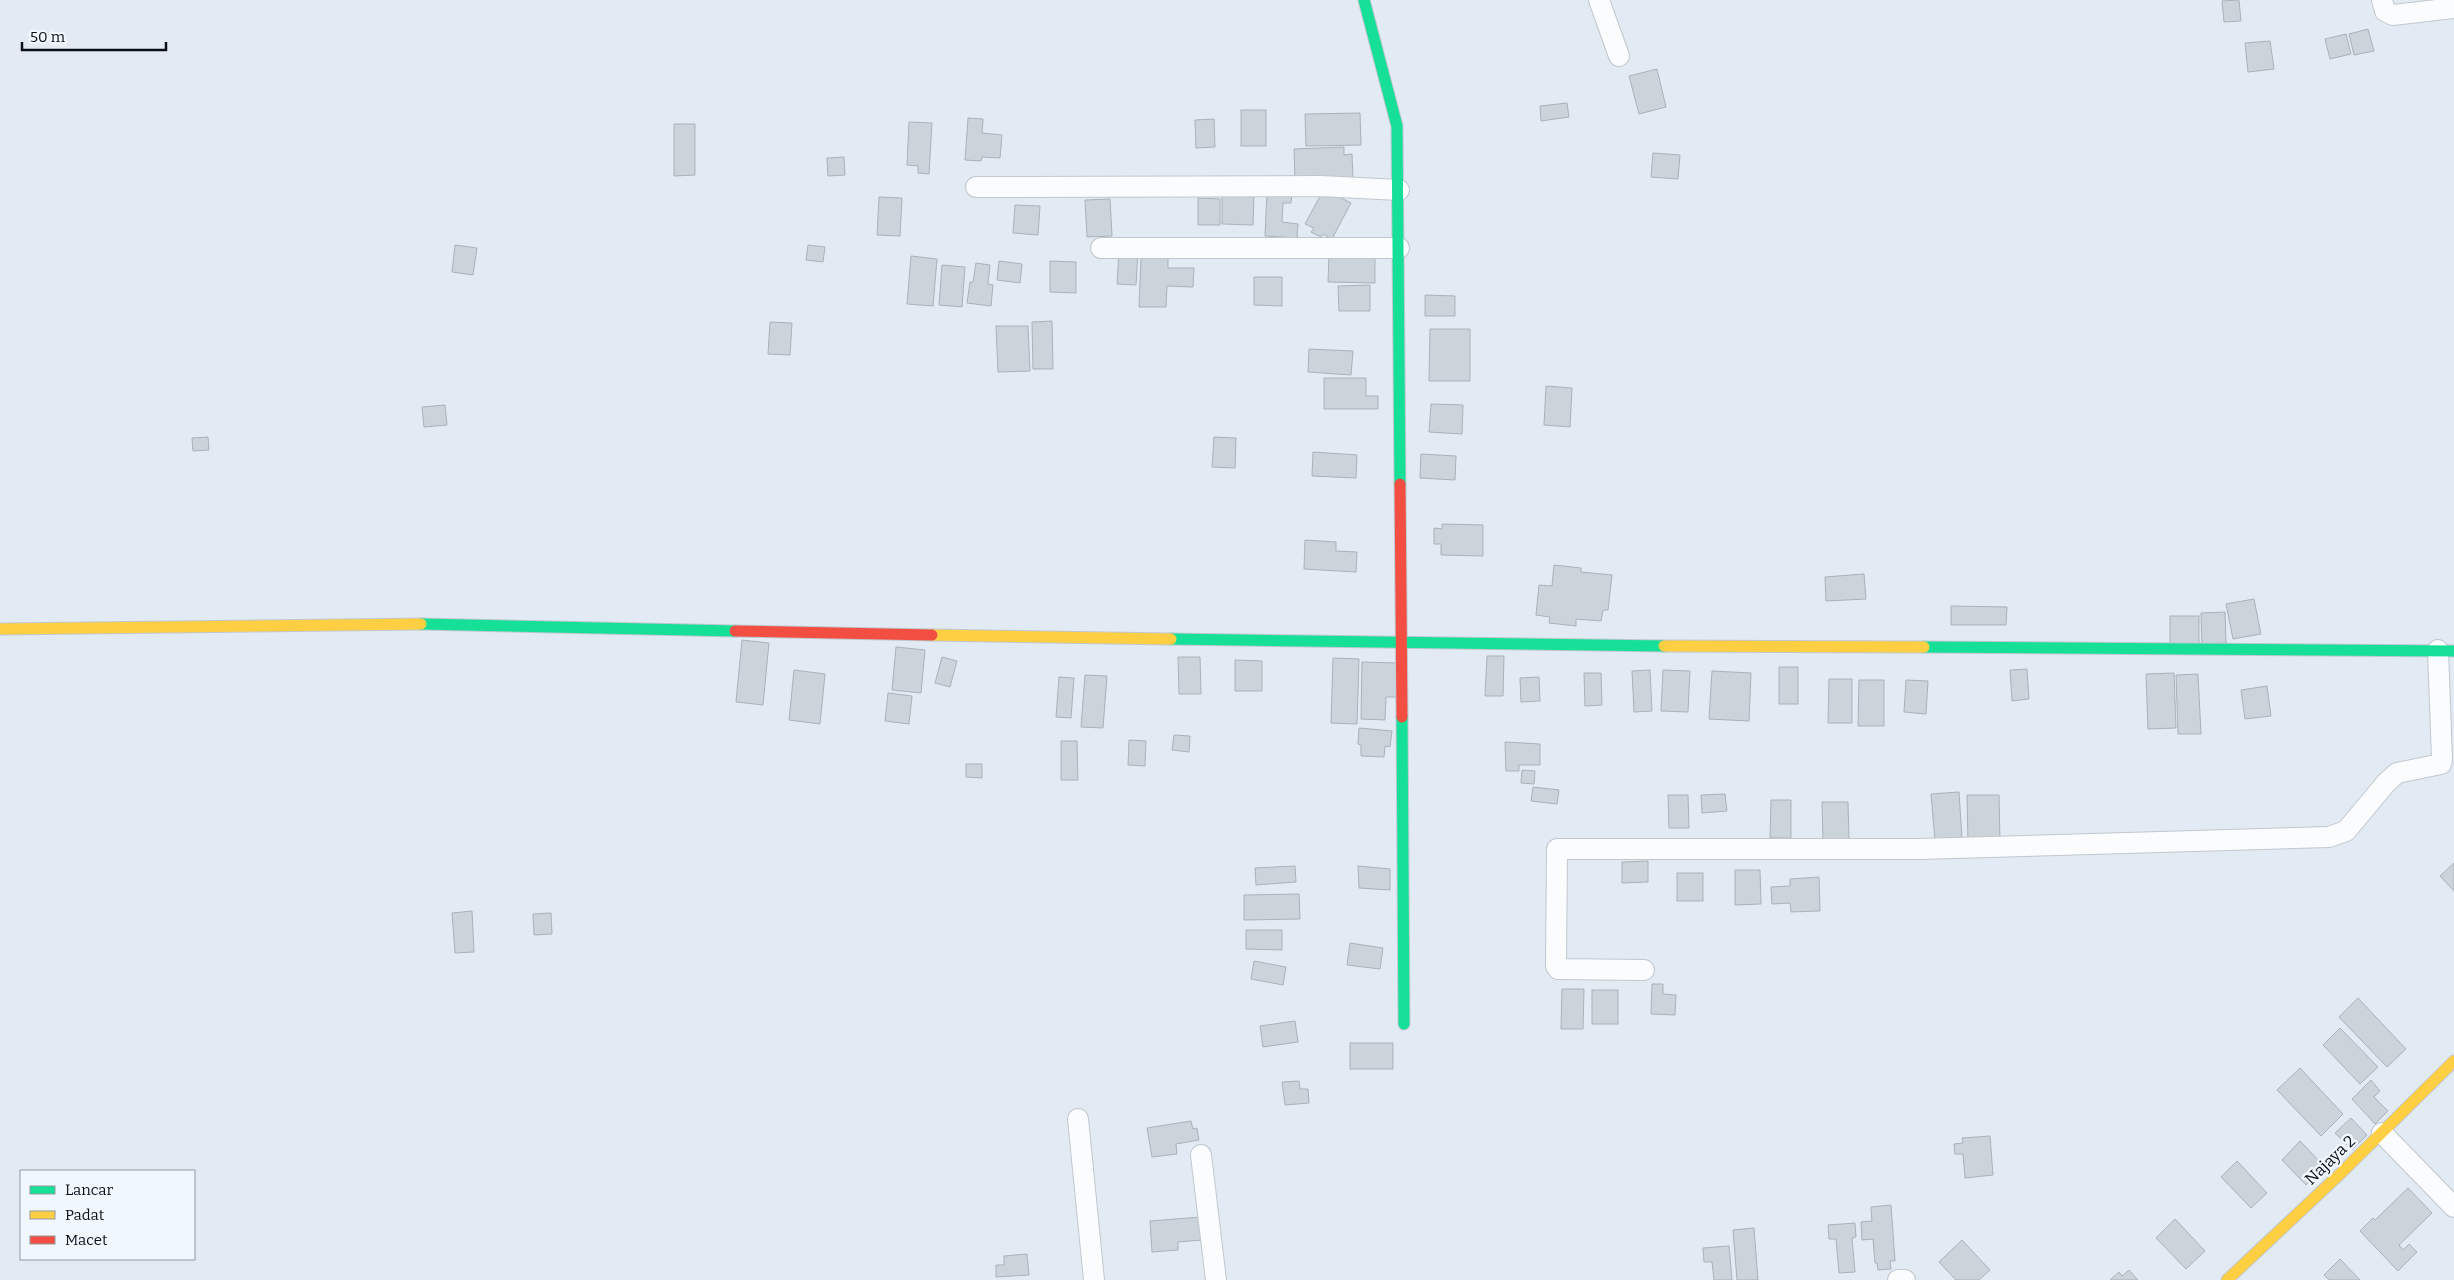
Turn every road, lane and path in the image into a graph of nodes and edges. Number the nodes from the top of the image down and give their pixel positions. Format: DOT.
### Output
graph roads {
  1 [pos="1364,0"];
  2 [pos="1599,0"];
  3 [pos="2382,0"];
  4 [pos="2454,8"];
  5 [pos="1618,56"];
  6 [pos="976,187"];
  7 [pos="1399,190"];
  8 [pos="1102,248"];
  9 [pos="1399,248"];
  10 [pos="0,629"];
  11 [pos="1401,644"];
  12 [pos="2446,651"];
  13 [pos="1644,970"];
  14 [pos="1404,1024"];
  15 [pos="2454,1061"];
  16 [pos="1078,1119"];
  17 [pos="2382,1133"];
  18 [pos="1201,1155"];
  19 [pos="2454,1207"];
  20 [pos="1094,1280"];
  21 [pos="1216,1280"];
  22 [pos="1898,1280"];
  23 [pos="1906,1280"];
  24 [pos="2227,1280"];
  1 -- 7 [label="street"];
  2 -- 5 [label="street"];
  3 -- 4 [label="street"];
  6 -- 7 [label="street"];
  7 -- 9 [label="street"];
  8 -- 9 [label="street"];
  9 -- 11 [label="street"];
  10 -- 11 [label="street"];
  11 -- 12 [label="street"];
  11 -- 14 [label="street"];
  12 -- 13 [label="street"];
  15 -- 17 [label="street, Najaya 2"];
  16 -- 20 [label="street"];
  17 -- 19 [label="street"];
  17 -- 24 [label="street, Najaya 2"];
  18 -- 21 [label="street"];
  22 -- 23 [label="street"];
}
